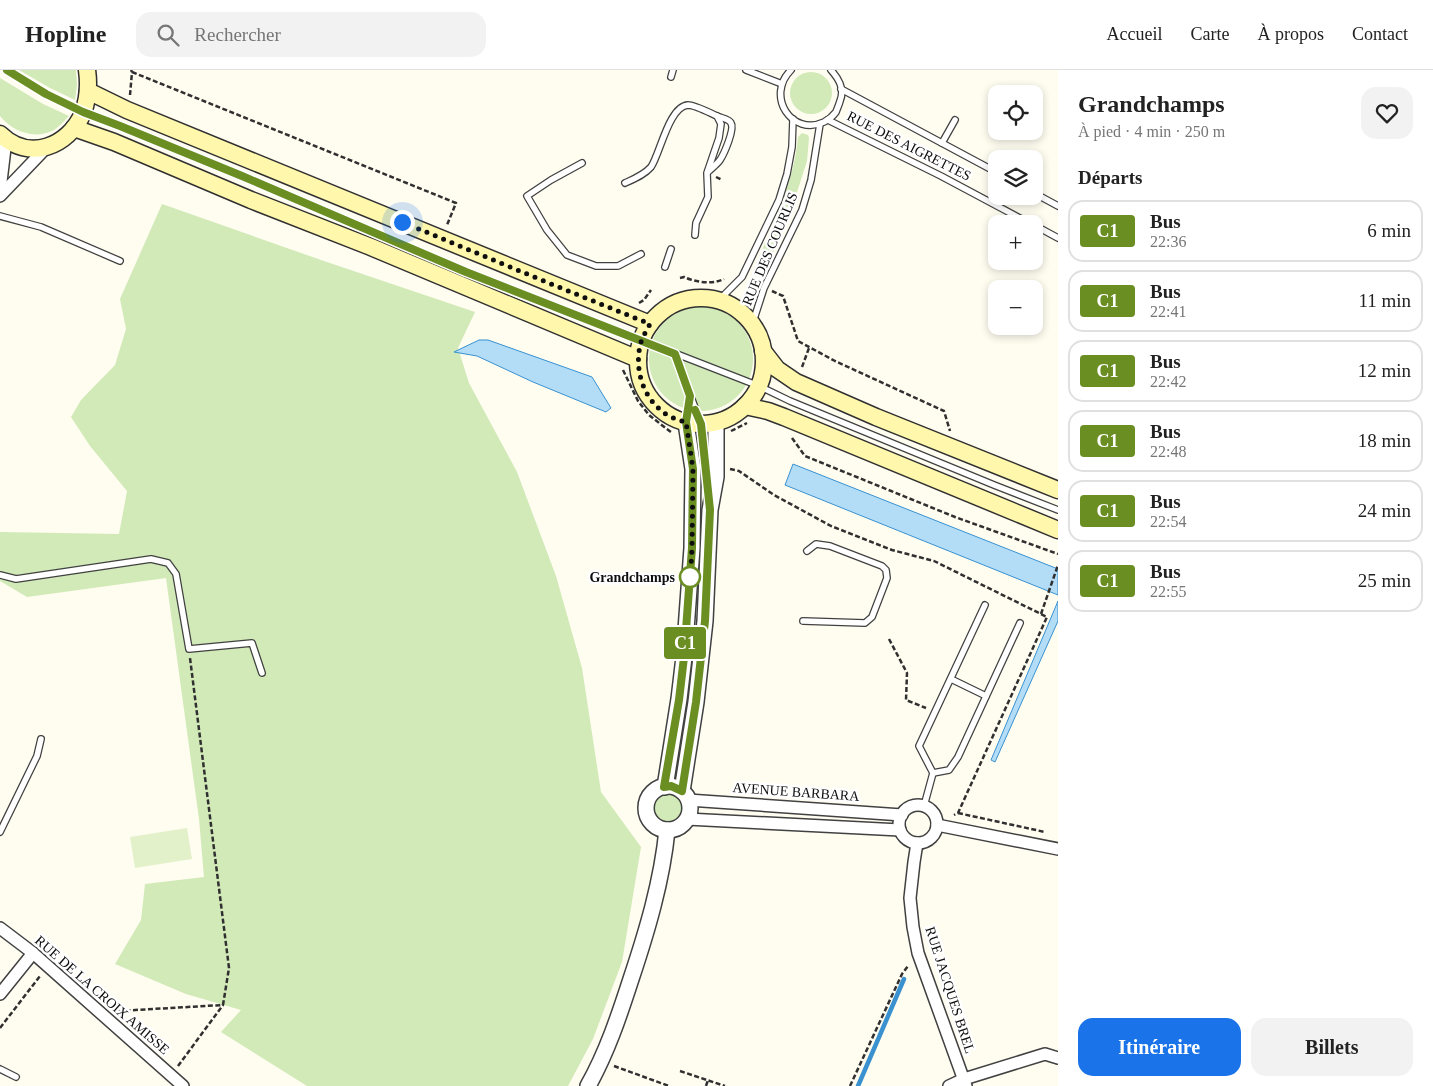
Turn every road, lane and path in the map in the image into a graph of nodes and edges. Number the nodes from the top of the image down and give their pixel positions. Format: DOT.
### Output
graph roads {
  1 [pos="7,70"];
  2 [pos="87,70"];
  3 [pos="746,70"];
  4 [pos="791,70"];
  5 [pos="831,70"];
  6 [pos="132,71"];
  7 [pos="782,84"];
  8 [pos="842,89"];
  9 [pos="88,91"];
  10 [pos="130,98"];
  11 [pos="83,112"];
  12 [pos="717,116"];
  13 [pos="793,119"];
  14 [pos="828,120"];
  15 [pos="955,120"];
  16 [pos="820,124"];
  17 [pos="74,128"];
  18 [pos="3,137"];
  19 [pos="942,143"];
  20 [pos="45,149"];
  21 [pos="582,163"];
  22 [pos="988,168"];
  23 [pos="707,173"];
  24 [pos="625,183"];
  25 [pos="0,190"];
  26 [pos="0,196"];
  27 [pos="1043,197"];
  28 [pos="1058,206"];
  29 [pos="1015,215"];
  30 [pos="0,216"];
  31 [pos="445,228"];
  32 [pos="1043,230"];
  33 [pos="695,235"];
  34 [pos="1058,238"];
  35 [pos="672,249"];
  36 [pos="641,254"];
  37 [pos="120,260"];
  38 [pos="665,267"];
  39 [pos="680,278"];
  40 [pos="728,278"];
  41 [pos="769,290"];
  42 [pos="718,301"];
  43 [pos="650,324"];
  44 [pos="752,325"];
  45 [pos="642,341"];
  46 [pos="810,348"];
  47 [pos="763,351"];
  48 [pos="675,354"];
  49 [pos="638,359"];
  50 [pos="619,364"];
  51 [pos="799,374"];
  52 [pos="759,386"];
  53 [pos="690,396"];
  54 [pos="746,406"];
  55 [pos="701,423"];
  56 [pos="753,423"];
  57 [pos="950,433"];
  58 [pos="786,435"];
  59 [pos="726,438"];
  60 [pos="676,440"];
  61 [pos="722,467"];
  62 [pos="1058,490"];
  63 [pos="1058,510"];
  64 [pos="1058,530"];
  65 [pos="807,551"];
  66 [pos="1058,554"];
  67 [pos="1058,565"];
  68 [pos="0,575"];
  69 [pos="985,605"];
  70 [pos="1041,614"];
  71 [pos="803,621"];
  72 [pos="1020,623"];
  73 [pos="889,639"];
  74 [pos="188,649"];
  75 [pos="262,673"];
  76 [pos="951,679"];
  77 [pos="986,696"];
  78 [pos="935,713"];
  79 [pos="41,739"];
  80 [pos="932,773"];
  81 [pos="664,787"];
  82 [pos="685,796"];
  83 [pos="924,806"];
  84 [pos="958,813"];
  85 [pos="902,814"];
  86 [pos="952,815"];
  87 [pos="688,818"];
  88 [pos="937,825"];
  89 [pos="666,830"];
  90 [pos="900,830"];
  91 [pos="0,832"];
  92 [pos="1049,832"];
  93 [pos="917,843"];
  94 [pos="1058,849"];
  95 [pos="0,928"];
  96 [pos="33,953"];
  97 [pos="918,953"];
  98 [pos="42,973"];
  99 [pos="0,994"];
  100 [pos="222,1005"];
  101 [pos="100,1012"];
  102 [pos="0,1028"];
  103 [pos="1058,1058"];
  104 [pos="602,1061"];
  105 [pos="0,1069"];
  106 [pos="680,1071"];
  107 [pos="171,1075"];
  108 [pos="16,1077"];
  109 [pos="708,1080"];
  110 [pos="965,1083"];
  111 [pos="184,1086"];
  112 [pos="588,1086"];
  113 [pos="669,1086"];
  114 [pos="706,1086"];
  115 [pos="725,1086"];
  116 [pos="850,1086"];
  117 [pos="949,1086"];
  1 -- 11 [label="lane"];
  2 -- 9 [label="main road"];
  3 -- 7 [label="lane"];
  4 -- 7 [label="lane"];
  5 -- 8 [label="lane, RUE DES AIGRETTES"];
  6 -- 10 [label="path"];
  6 -- 31 [label="path"];
  7 -- 13 [label="lane"];
  8 -- 14 [label="lane, RUE DES AIGRETTES"];
  8 -- 19 [label="lane"];
  9 -- 11 [label="main road"];
  9 -- 43 [label="main road"];
  11 -- 17 [label="main road"];
  11 -- 45 [label="lane"];
  12 -- 23 [label="lane"];
  12 -- 23 [label="lane"];
  12 -- 24 [label="lane"];
  13 -- 16 [label="lane"];
  13 -- 42 [label="lane, RUE DES COURLIS"];
  14 -- 16 [label="lane, RUE DES AIGRETTES"];
  14 -- 29 [label="lane, RUE DES AIGRETTES"];
  15 -- 19 [label="lane"];
  16 -- 44 [label="lane, RUE DES COURLIS"];
  17 -- 20 [label="main road"];
  17 -- 49 [label="main road"];
  18 -- 20 [label="main road"];
  18 -- 25 [label="street"];
  19 -- 22 [label="lane"];
  20 -- 26 [label="street"];
  21 -- 36 [label="lane"];
  23 -- 33 [label="lane"];
  27 -- 28 [label="lane"];
  30 -- 37 [label="lane"];
  32 -- 34 [label="lane, RUE DES AIGRETTES"];
  35 -- 38 [label="lane"];
  39 -- 40 [label="path"];
  41 -- 46 [label="path"];
  42 -- 43 [label="main road"];
  42 -- 44 [label="main road"];
  43 -- 45 [label="main road"];
  44 -- 47 [label="main road"];
  45 -- 48 [label="lane"];
  45 -- 49 [label="main road"];
  46 -- 51 [label="path"];
  46 -- 57 [label="path"];
  47 -- 52 [label="main road"];
  47 -- 62 [label="main road"];
  48 -- 52 [label="lane"];
  48 -- 53 [label="lane"];
  49 -- 55 [label="main road"];
  50 -- 60 [label="path"];
  52 -- 54 [label="main road"];
  52 -- 63 [label="lane"];
  53 -- 55 [label="lane"];
  53 -- 55 [label="lane"];
  54 -- 55 [label="main road"];
  54 -- 64 [label="main road"];
  55 -- 81 [label="street"];
  55 -- 82 [label="street"];
  56 -- 59 [label="path"];
  58 -- 66 [label="path"];
  61 -- 70 [label="path"];
  65 -- 71 [label="lane"];
  67 -- 70 [label="path"];
  68 -- 74 [label="lane"];
  69 -- 76 [label="lane"];
  70 -- 84 [label="path"];
  72 -- 77 [label="lane"];
  73 -- 78 [label="path"];
  74 -- 75 [label="lane"];
  74 -- 100 [label="path"];
  76 -- 77 [label="lane"];
  76 -- 78 [label="lane"];
  77 -- 80 [label="lane"];
  78 -- 80 [label="lane"];
  79 -- 91 [label="lane"];
  80 -- 83 [label="lane"];
  81 -- 82 [label="street"];
  81 -- 89 [label="street"];
  82 -- 85 [label="street, AVENUE BARBARA"];
  82 -- 87 [label="street"];
  83 -- 85 [label="street"];
  83 -- 88 [label="street"];
  84 -- 86 [label="path"];
  84 -- 92 [label="path"];
  85 -- 90 [label="street"];
  87 -- 89 [label="street"];
  87 -- 90 [label="street"];
  88 -- 93 [label="street"];
  88 -- 94 [label="street"];
  89 -- 104 [label="street"];
  90 -- 93 [label="street"];
  93 -- 97 [label="street, RUE JACQUES BREL"];
  95 -- 96 [label="street, RUE DE LA CROIX AMISSE"];
  96 -- 99 [label="street"];
  96 -- 101 [label="street, RUE DE LA CROIX AMISSE"];
  97 -- 110 [label="street, RUE JACQUES BREL"];
  97 -- 116 [label="path"];
  98 -- 102 [label="path"];
  100 -- 101 [label="path"];
  100 -- 107 [label="path"];
  101 -- 107 [label="street, RUE DE LA CROIX AMISSE"];
  103 -- 110 [label="street"];
  104 -- 112 [label="street"];
  104 -- 113 [label="path"];
  105 -- 108 [label="lane"];
  106 -- 109 [label="path"];
  107 -- 111 [label="street, RUE DE LA CROIX AMISSE"];
  109 -- 114 [label="path"];
  109 -- 115 [label="path"];
  110 -- 117 [label="street"];
}
